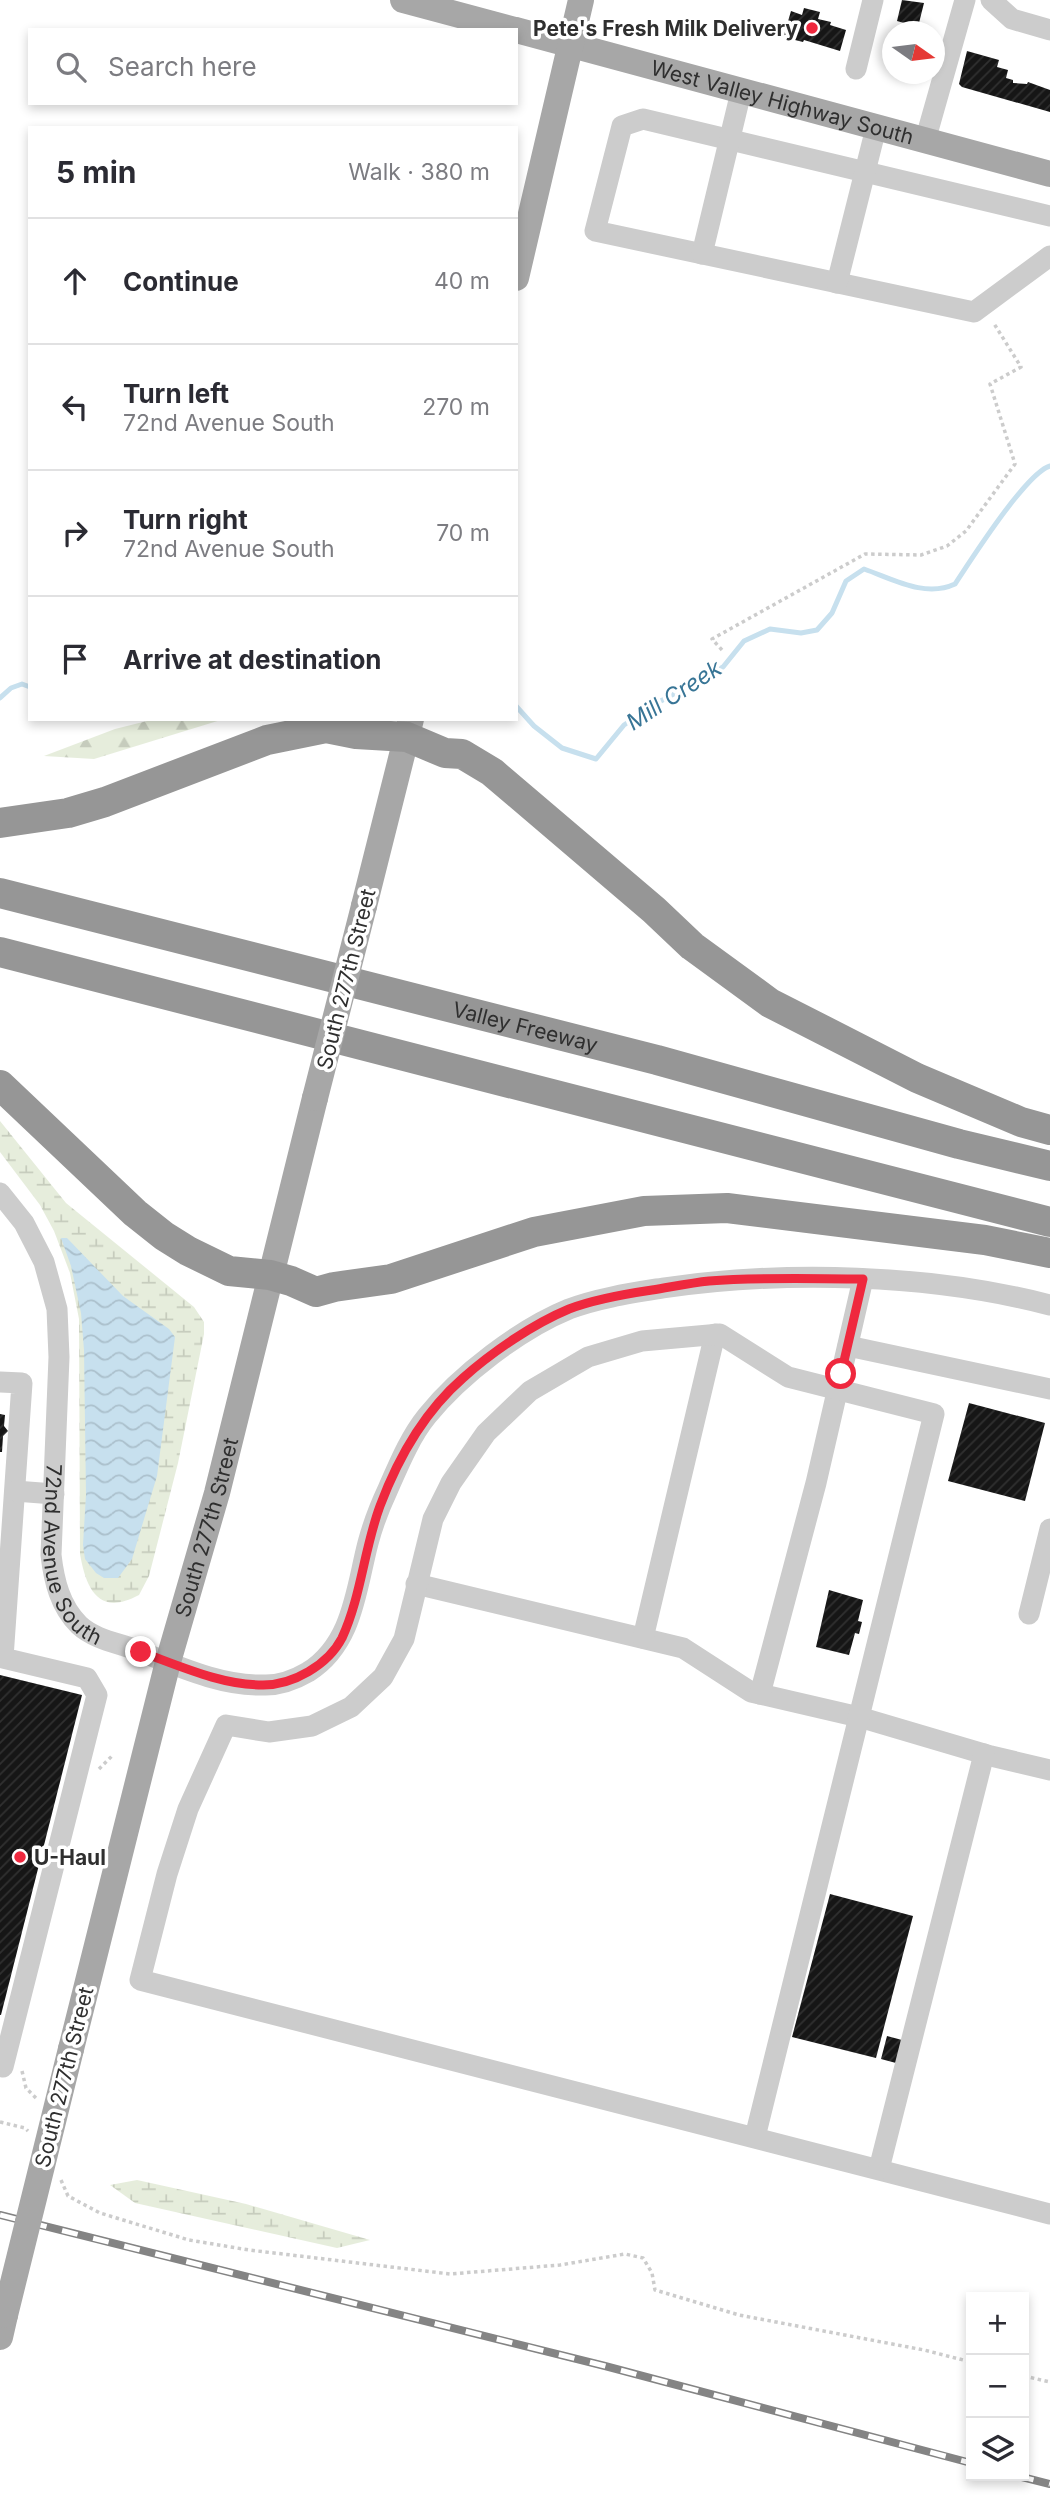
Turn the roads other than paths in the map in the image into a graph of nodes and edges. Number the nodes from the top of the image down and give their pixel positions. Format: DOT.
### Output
graph roads {
  1 [pos="403,0"];
  2 [pos="581,0"];
  3 [pos="873,0"];
  4 [pos="965,0"];
  5 [pos="991,0"];
  6 [pos="508,28"];
  7 [pos="1050,30"];
  8 [pos="518,31"];
  9 [pos="570,45"];
  10 [pos="856,69"];
  11 [pos="741,92"];
  12 [pos="876,128"];
  13 [pos="730,139"];
  14 [pos="925,141"];
  15 [pos="865,172"];
  16 [pos="1050,174"];
  17 [pos="1050,216"];
  18 [pos="702,254"];
  19 [pos="1050,256"];
  20 [pos="518,269"];
  21 [pos="837,283"];
  22 [pos="409,728"];
  23 [pos="0,823"];
  24 [pos="0,893"];
  25 [pos="0,952"];
  26 [pos="0,1085"];
  27 [pos="1050,1130"];
  28 [pos="1050,1166"];
  29 [pos="0,1193"];
  30 [pos="1050,1222"];
  31 [pos="1050,1253"];
  32 [pos="270,1275"];
  33 [pos="863,1279"];
  34 [pos="1050,1305"];
  35 [pos="715,1334"];
  36 [pos="848,1346"];
  37 [pos="0,1382"];
  38 [pos="1050,1389"];
  39 [pos="838,1390"];
  40 [pos="15,1491"];
  41 [pos="54,1494"];
  42 [pos="1050,1530"];
  43 [pos="416,1584"];
  44 [pos="1029,1615"];
  45 [pos="643,1639"];
  46 [pos="168,1662"];
  47 [pos="760,1694"];
  48 [pos="859,1717"];
  49 [pos="984,1754"];
  50 [pos="1050,1770"];
  51 [pos="0,2066"];
  52 [pos="755,2137"];
  53 [pos="879,2169"];
  54 [pos="1050,2214"];
  55 [pos="3,2326"];
  1 -- 6 [label="main road, West Valley Highway South"];
  2 -- 9 [label="main road"];
  3 -- 10 [label="street"];
  4 -- 14 [label="street"];
  5 -- 7 [label="street"];
  8 -- 9 [label="main road, West Valley Highway South"];
  9 -- 11 [label="main road, West Valley Highway South"];
  9 -- 20 [label="main road"];
  11 -- 12 [label="main road, West Valley Highway South"];
  11 -- 13 [label="street"];
  12 -- 14 [label="main road, West Valley Highway South"];
  12 -- 15 [label="street"];
  13 -- 15 [label="street"];
  13 -- 18 [label="street"];
  13 -- 18 [label="street"];
  14 -- 16 [label="main road, West Valley Highway South"];
  15 -- 17 [label="street"];
  15 -- 21 [label="street"];
  18 -- 21 [label="street"];
  19 -- 21 [label="street"];
  22 -- 23 [label="highway"];
  22 -- 27 [label="highway"];
  22 -- 32 [label="main road, South 277th Street, bridge"];
  24 -- 28 [label="highway, Valley Freeway"];
  25 -- 30 [label="highway"];
  26 -- 32 [label="highway"];
  29 -- 41 [label="street, 72nd Avenue South"];
  31 -- 32 [label="highway"];
  32 -- 46 [label="main road, South 277th Street"];
  33 -- 34 [label="street, 72nd Avenue South"];
  33 -- 36 [label="street"];
  33 -- 46 [label="street, 72nd Avenue South"];
  35 -- 39 [label="street"];
  35 -- 43 [label="street"];
  35 -- 45 [label="street"];
  36 -- 38 [label="street"];
  36 -- 39 [label="street"];
  37 -- 40 [label="street"];
  39 -- 47 [label="street"];
  39 -- 48 [label="street"];
  40 -- 41 [label="street"];
  40 -- 51 [label="street"];
  41 -- 46 [label="street, 72nd Avenue South"];
  42 -- 44 [label="street"];
  43 -- 45 [label="street"];
  43 -- 52 [label="street"];
  45 -- 47 [label="street"];
  46 -- 55 [label="main road, South 277th Street, bridge"];
  47 -- 48 [label="street"];
  48 -- 49 [label="street"];
  48 -- 52 [label="street"];
  49 -- 50 [label="street"];
  49 -- 53 [label="street"];
  52 -- 53 [label="street"];
  53 -- 54 [label="street"];
}
